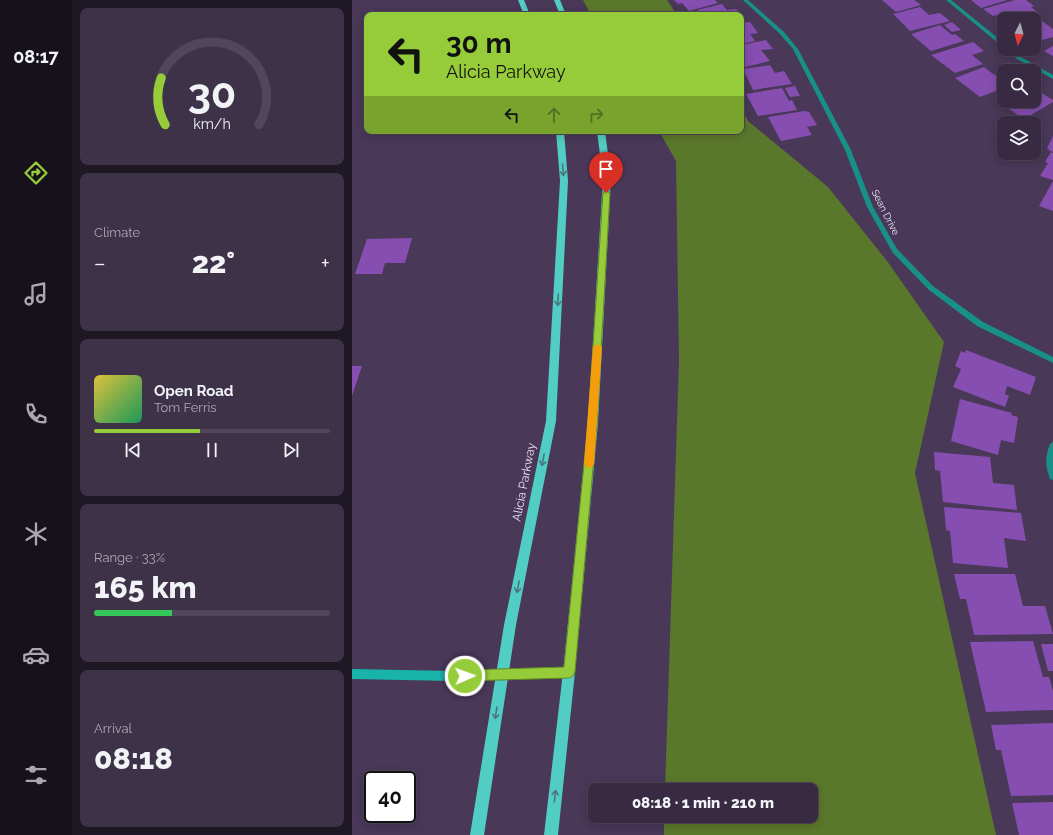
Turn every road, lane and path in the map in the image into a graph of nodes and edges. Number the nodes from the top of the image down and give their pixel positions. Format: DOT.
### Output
graph roads {
  1 [pos="521,0"];
  2 [pos="557,0"];
  3 [pos="746,0"];
  4 [pos="948,0"];
  5 [pos="526,12"];
  6 [pos="562,12"];
  7 [pos="997,40"];
  8 [pos="1017,56"];
  9 [pos="1053,77"];
  10 [pos="560,134"];
  11 [pos="601,134"];
  12 [pos="1053,360"];
  13 [pos="1053,446"];
  14 [pos="1053,476"];
  15 [pos="569,672"];
  16 [pos="352,674"];
  17 [pos="502,674"];
  18 [pos="477,835"];
  19 [pos="550,835"];
  1 -- 5 [label="main road"];
  2 -- 6 [label="main road"];
  3 -- 12 [label="street, Sean Drive"];
  4 -- 7 [label="street"];
  8 -- 9 [label="street"];
  10 -- 17 [label="main road, Alicia Parkway, one-way"];
  11 -- 15 [label="main road"];
  13 -- 14 [label="street"];
  15 -- 17 [label="street"];
  19 -- 15 [label="main road, one-way"];
  16 -- 17 [label="street"];
  17 -- 18 [label="main road, Alicia Parkway, one-way"];
}
